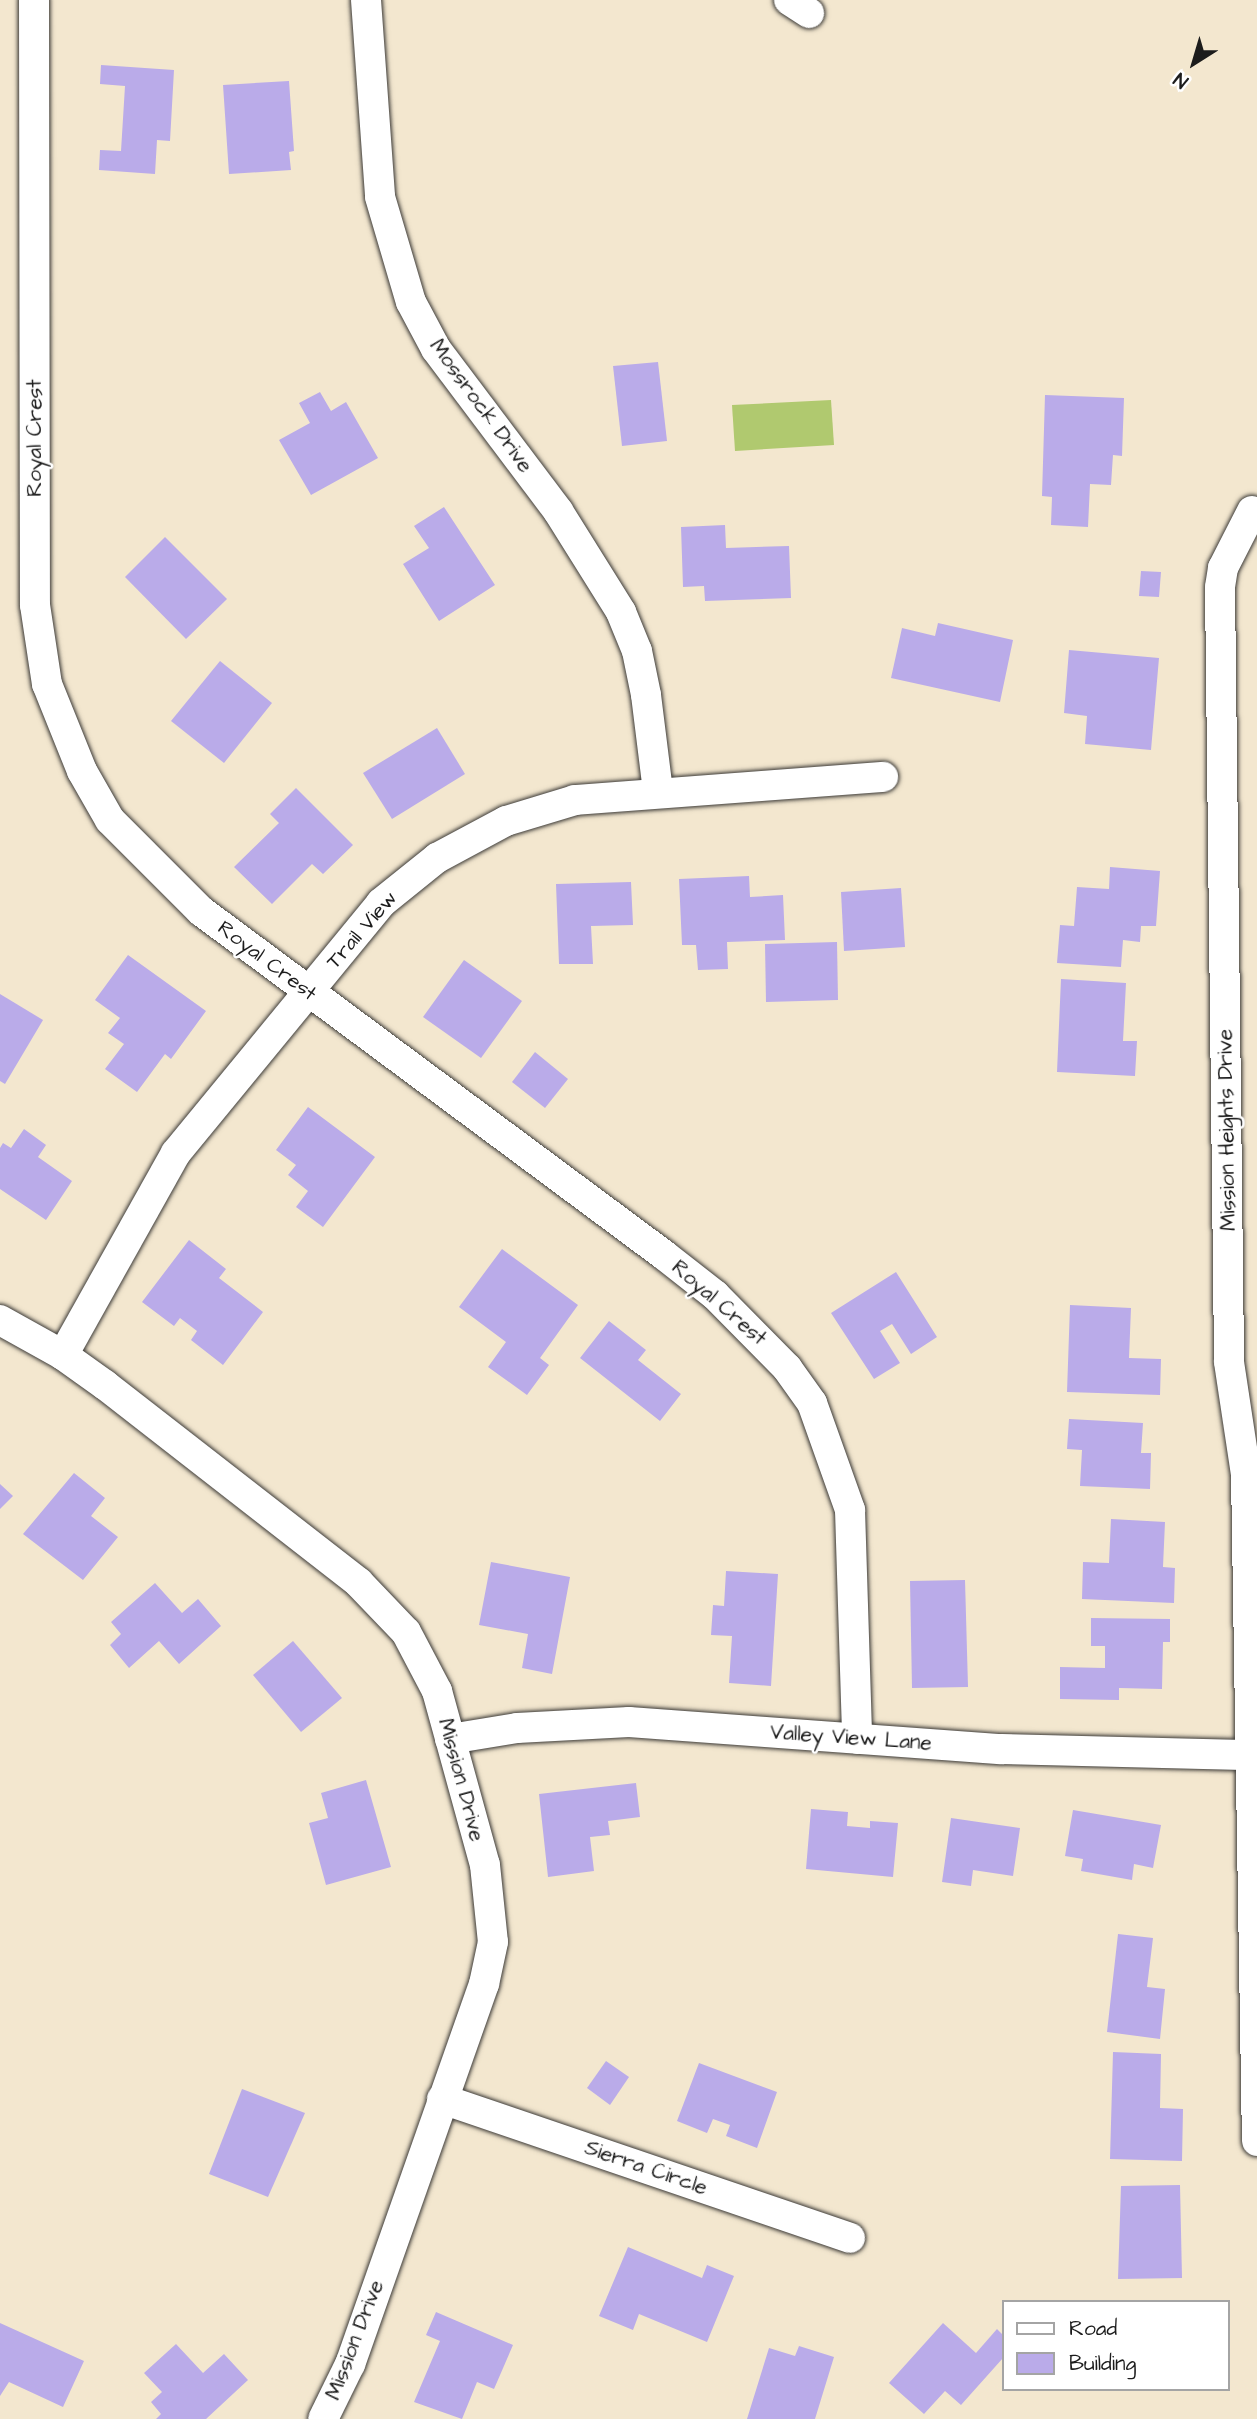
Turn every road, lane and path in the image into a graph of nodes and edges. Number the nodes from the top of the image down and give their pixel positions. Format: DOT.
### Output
graph roads {
  1 [pos="34,0"];
  2 [pos="366,0"];
  3 [pos="1252,511"];
  4 [pos="883,777"];
  5 [pos="658,791"];
  6 [pos="309,994"];
  7 [pos="0,1320"];
  8 [pos="63,1355"];
  9 [pos="450,1739"];
  10 [pos="857,1739"];
  11 [pos="1254,1755"];
  12 [pos="1256,2001"];
  13 [pos="442,2099"];
  14 [pos="1257,2141"];
  15 [pos="850,2238"];
  16 [pos="323,2419"];
  1 -- 6 [label="street, Royal Crest"];
  2 -- 5 [label="street, Mossrock Drive"];
  3 -- 11 [label="street, Mission Heights Drive"];
  4 -- 5 [label="street, Trail View"];
  5 -- 6 [label="street, Trail View"];
  6 -- 8 [label="street, Trail View"];
  6 -- 10 [label="street, Royal Crest"];
  7 -- 8 [label="street, Mission Drive"];
  8 -- 9 [label="street, Mission Drive"];
  9 -- 10 [label="street, Valley View Lane"];
  9 -- 13 [label="street, Mission Drive"];
  10 -- 11 [label="street, Valley View Lane"];
  11 -- 12 [label="street, Mission Heights Drive"];
  12 -- 14 [label="street, Mission Heights Drive"];
  13 -- 15 [label="street, Sierra Circle"];
  13 -- 16 [label="street, Mission Drive"];
}
